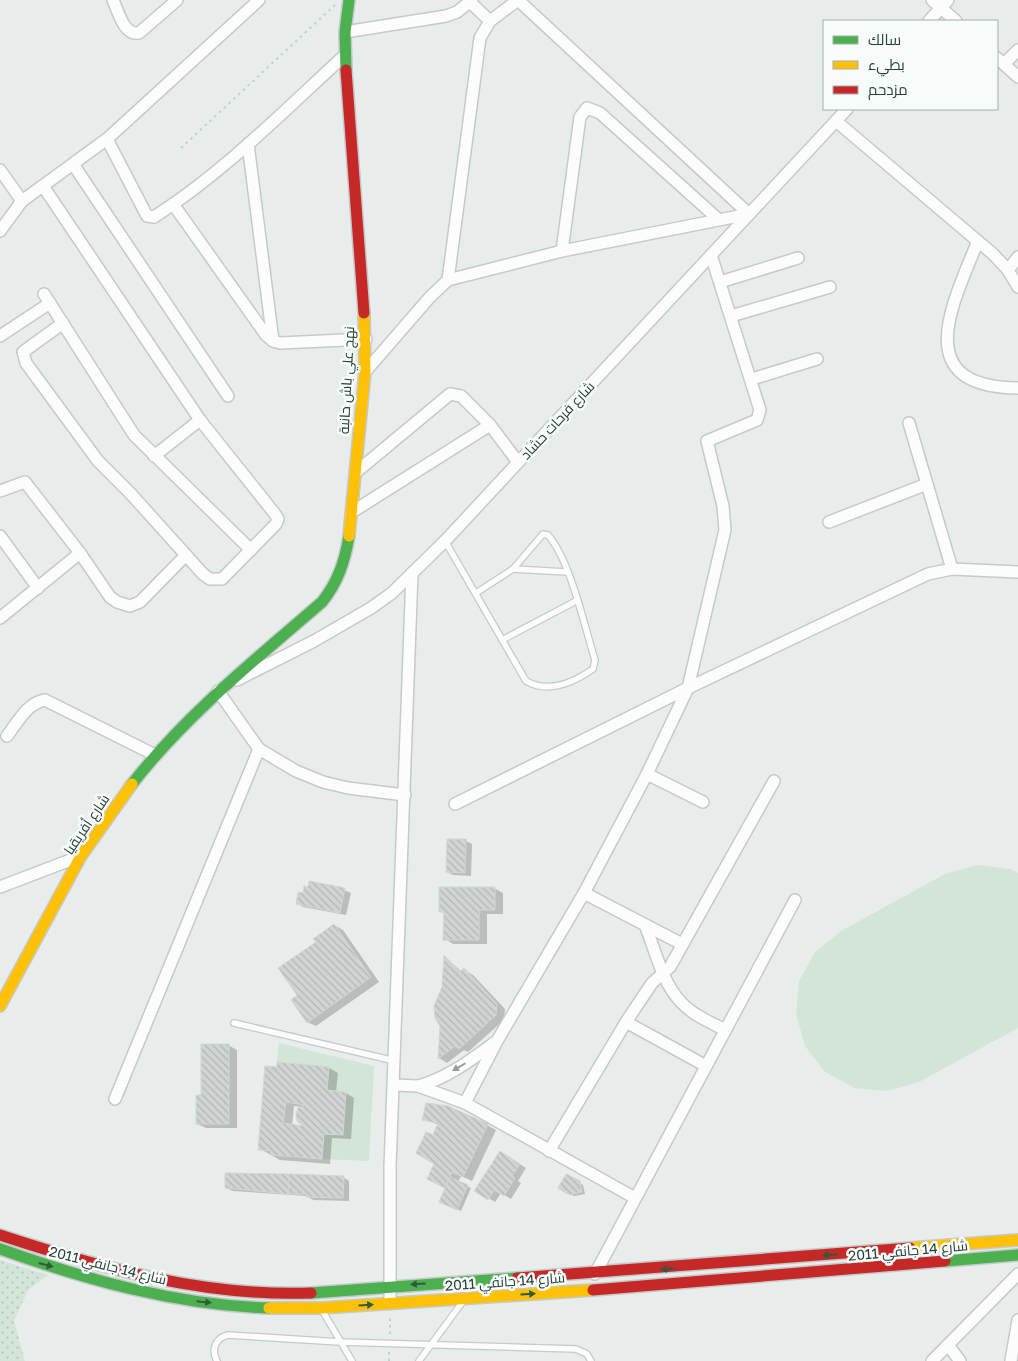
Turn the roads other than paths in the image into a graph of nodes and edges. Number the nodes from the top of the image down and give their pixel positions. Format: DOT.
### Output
graph roads {
  1 [pos="113,0"];
  2 [pos="177,0"];
  3 [pos="259,0"];
  4 [pos="518,0"];
  5 [pos="932,0"];
  6 [pos="471,1"];
  7 [pos="348,3"];
  8 [pos="945,4"];
  9 [pos="930,20"];
  10 [pos="955,20"];
  11 [pos="490,22"];
  12 [pos="345,32"];
  13 [pos="1018,50"];
  14 [pos="345,55"];
  15 [pos="1000,61"];
  16 [pos="1018,77"];
  17 [pos="846,110"];
  18 [pos="836,121"];
  19 [pos="107,139"];
  20 [pos="248,144"];
  21 [pos="73,164"];
  22 [pos="0,170"];
  23 [pos="43,186"];
  24 [pos="22,201"];
  25 [pos="173,204"];
  26 [pos="749,214"];
  27 [pos="718,220"];
  28 [pos="0,231"];
  29 [pos="978,241"];
  30 [pos="562,251"];
  31 [pos="711,254"];
  32 [pos="1018,257"];
  33 [pos="798,258"];
  34 [pos="1008,270"];
  35 [pos="448,280"];
  36 [pos="720,282"];
  37 [pos="830,287"];
  38 [pos="1018,287"];
  39 [pos="731,316"];
  40 [pos="63,323"];
  41 [pos="0,336"];
  42 [pos="366,339"];
  43 [pos="273,341"];
  44 [pos="817,359"];
  45 [pos="365,372"];
  46 [pos="752,379"];
  47 [pos="1018,388"];
  48 [pos="228,396"];
  49 [pos="200,420"];
  50 [pos="909,423"];
  51 [pos="490,425"];
  52 [pos="154,456"];
  53 [pos="518,462"];
  54 [pos="355,472"];
  55 [pos="927,484"];
  56 [pos="0,491"];
  57 [pos="352,512"];
  58 [pos="829,522"];
  59 [pos="0,536"];
  60 [pos="445,541"];
  61 [pos="251,550"];
  62 [pos="80,553"];
  63 [pos="186,555"];
  64 [pos="513,569"];
  65 [pos="952,569"];
  66 [pos="567,572"];
  67 [pos="1018,572"];
  68 [pos="412,573"];
  69 [pos="38,588"];
  70 [pos="476,593"];
  71 [pos="576,601"];
  72 [pos="0,618"];
  73 [pos="502,640"];
  74 [pos="228,683"];
  75 [pos="688,688"];
  76 [pos="218,692"];
  77 [pos="7,736"];
  78 [pos="259,749"];
  79 [pos="155,755"];
  80 [pos="647,774"];
  81 [pos="774,781"];
  82 [pos="405,794"];
  83 [pos="703,802"];
  84 [pos="455,804"];
  85 [pos="80,856"];
  86 [pos="0,887"];
  87 [pos="584,893"];
  88 [pos="795,900"];
  89 [pos="645,925"];
  90 [pos="682,944"];
  91 [pos="664,974"];
  92 [pos="0,1006"];
  93 [pos="234,1022"];
  94 [pos="626,1022"];
  95 [pos="725,1030"];
  96 [pos="497,1041"];
  97 [pos="395,1061"];
  98 [pos="706,1066"];
  99 [pos="394,1086"];
  100 [pos="418,1086"];
  101 [pos="115,1099"];
  102 [pos="465,1103"];
  103 [pos="550,1151"];
  104 [pos="634,1198"];
  105 [pos="0,1235"];
  106 [pos="1018,1240"];
  107 [pos="0,1249"];
  108 [pos="1018,1255"];
  109 [pos="595,1274"];
  110 [pos="1018,1274"];
  111 [pos="390,1286"];
  112 [pos="465,1299"];
  113 [pos="390,1303"];
  114 [pos="321,1308"];
  115 [pos="1018,1320"];
  116 [pos="340,1342"];
  117 [pos="431,1343"];
  118 [pos="948,1345"];
  119 [pos="217,1361"];
  120 [pos="352,1361"];
  121 [pos="419,1361"];
  122 [pos="591,1361"];
  123 [pos="932,1361"];
  124 [pos="960,1361"];
  125 [pos="1011,1361"];
  1 -- 2 [label="street"];
  3 -- 19 [label="street"];
  4 -- 11 [label="street"];
  4 -- 26 [label="street"];
  5 -- 8 [label="street"];
  6 -- 11 [label="street"];
  6 -- 12 [label="street"];
  7 -- 12 [label="main road, نهج علي باش حانبة"];
  8 -- 9 [label="street"];
  8 -- 10 [label="street"];
  11 -- 35 [label="street"];
  12 -- 14 [label="main road, نهج علي باش حانبة"];
  13 -- 15 [label="street"];
  14 -- 20 [label="street"];
  14 -- 42 [label="main road, نهج علي باش حانبة"];
  15 -- 16 [label="street"];
  17 -- 18 [label="street, شارع فرحات حشاد"];
  18 -- 26 [label="street, شارع فرحات حشاد"];
  18 -- 29 [label="street"];
  19 -- 21 [label="street"];
  19 -- 25 [label="street"];
  20 -- 25 [label="street"];
  20 -- 43 [label="street"];
  21 -- 23 [label="street"];
  21 -- 48 [label="street"];
  22 -- 24 [label="street"];
  23 -- 24 [label="street"];
  23 -- 49 [label="street"];
  24 -- 28 [label="street"];
  25 -- 43 [label="street"];
  26 -- 27 [label="street"];
  26 -- 31 [label="street, شارع فرحات حشاد"];
  27 -- 30 [label="street"];
  27 -- 30 [label="street"];
  29 -- 34 [label="street"];
  29 -- 47 [label="street"];
  30 -- 35 [label="street"];
  31 -- 36 [label="street"];
  31 -- 53 [label="street, شارع فرحات حشاد"];
  32 -- 34 [label="street"];
  33 -- 36 [label="street"];
  34 -- 38 [label="street"];
  35 -- 45 [label="street"];
  36 -- 39 [label="street"];
  37 -- 39 [label="street"];
  39 -- 46 [label="street"];
  40 -- 41 [label="street"];
  40 -- 52 [label="street"];
  40 -- 63 [label="street"];
  42 -- 43 [label="street"];
  42 -- 45 [label="main road, نهج علي باش حانبة"];
  44 -- 46 [label="street"];
  45 -- 54 [label="main road, نهج علي باش حانبة"];
  46 -- 75 [label="street"];
  49 -- 52 [label="street"];
  49 -- 61 [label="street"];
  50 -- 55 [label="street"];
  51 -- 53 [label="street"];
  51 -- 54 [label="street"];
  51 -- 57 [label="street"];
  52 -- 61 [label="street"];
  53 -- 60 [label="street, شارع فرحات حشاد"];
  54 -- 57 [label="main road, نهج علي باش حانبة"];
  55 -- 58 [label="street"];
  55 -- 65 [label="street"];
  56 -- 62 [label="street"];
  57 -- 74 [label="main road, نهج علي باش حانبة"];
  59 -- 69 [label="street"];
  60 -- 68 [label="street, شارع فرحات حشاد"];
  60 -- 70 [label="lane"];
  61 -- 63 [label="street"];
  62 -- 63 [label="street"];
  62 -- 69 [label="street"];
  64 -- 66 [label="lane"];
  64 -- 66 [label="lane"];
  64 -- 70 [label="lane"];
  65 -- 67 [label="street"];
  65 -- 75 [label="street"];
  66 -- 71 [label="lane"];
  68 -- 74 [label="street, شارع فرحات حشاد"];
  68 -- 82 [label="street"];
  69 -- 72 [label="street"];
  70 -- 73 [label="lane"];
  71 -- 73 [label="lane"];
  71 -- 73 [label="lane"];
  74 -- 76 [label="main road, شارع أفريقيا"];
  75 -- 80 [label="street"];
  75 -- 84 [label="street"];
  76 -- 78 [label="street"];
  76 -- 79 [label="main road, شارع أفريقيا"];
  77 -- 79 [label="street"];
  78 -- 82 [label="street"];
  78 -- 101 [label="street"];
  79 -- 85 [label="main road, شارع أفريقيا"];
  80 -- 83 [label="street"];
  80 -- 87 [label="street"];
  81 -- 90 [label="street"];
  82 -- 97 [label="street"];
  85 -- 86 [label="street"];
  85 -- 92 [label="main road, شارع أفريقيا"];
  87 -- 89 [label="street"];
  87 -- 96 [label="street"];
  88 -- 95 [label="street"];
  89 -- 90 [label="street"];
  89 -- 91 [label="street"];
  90 -- 91 [label="street"];
  91 -- 94 [label="street"];
  91 -- 95 [label="street"];
  93 -- 97 [label="lane"];
  94 -- 98 [label="street"];
  94 -- 103 [label="street"];
  95 -- 98 [label="street"];
  96 -- 100 [label="street, one-way"];
  96 -- 102 [label="street"];
  97 -- 99 [label="street"];
  98 -- 104 [label="street"];
  99 -- 100 [label="street"];
  99 -- 111 [label="street"];
  100 -- 102 [label="street"];
  102 -- 103 [label="street"];
  103 -- 104 [label="street"];
  104 -- 109 [label="street"];
  105 -- 111 [label="main road, شارع 14 جانفي 2011"];
  106 -- 109 [label="main road, شارع 14 جانفي 2011, one-way"];
  107 -- 114 [label="main road, شارع 14 جانفي 2011, one-way"];
  112 -- 108 [label="main road, شارع 14 جانفي 2011, one-way"];
  109 -- 111 [label="main road, شارع 14 جانفي 2011, one-way"];
  110 -- 118 [label="street"];
  111 -- 113 [label="street"];
  112 -- 113 [label="main road, شارع 14 جانفي 2011"];
  112 -- 117 [label="lane"];
  114 -- 113 [label="main road, شارع 14 جانفي 2011, one-way"];
  114 -- 116 [label="lane"];
  115 -- 125 [label="street"];
  116 -- 117 [label="lane"];
  116 -- 119 [label="lane"];
  116 -- 120 [label="lane"];
  117 -- 121 [label="lane"];
  117 -- 122 [label="lane"];
  118 -- 123 [label="street"];
  118 -- 124 [label="street"];
}
